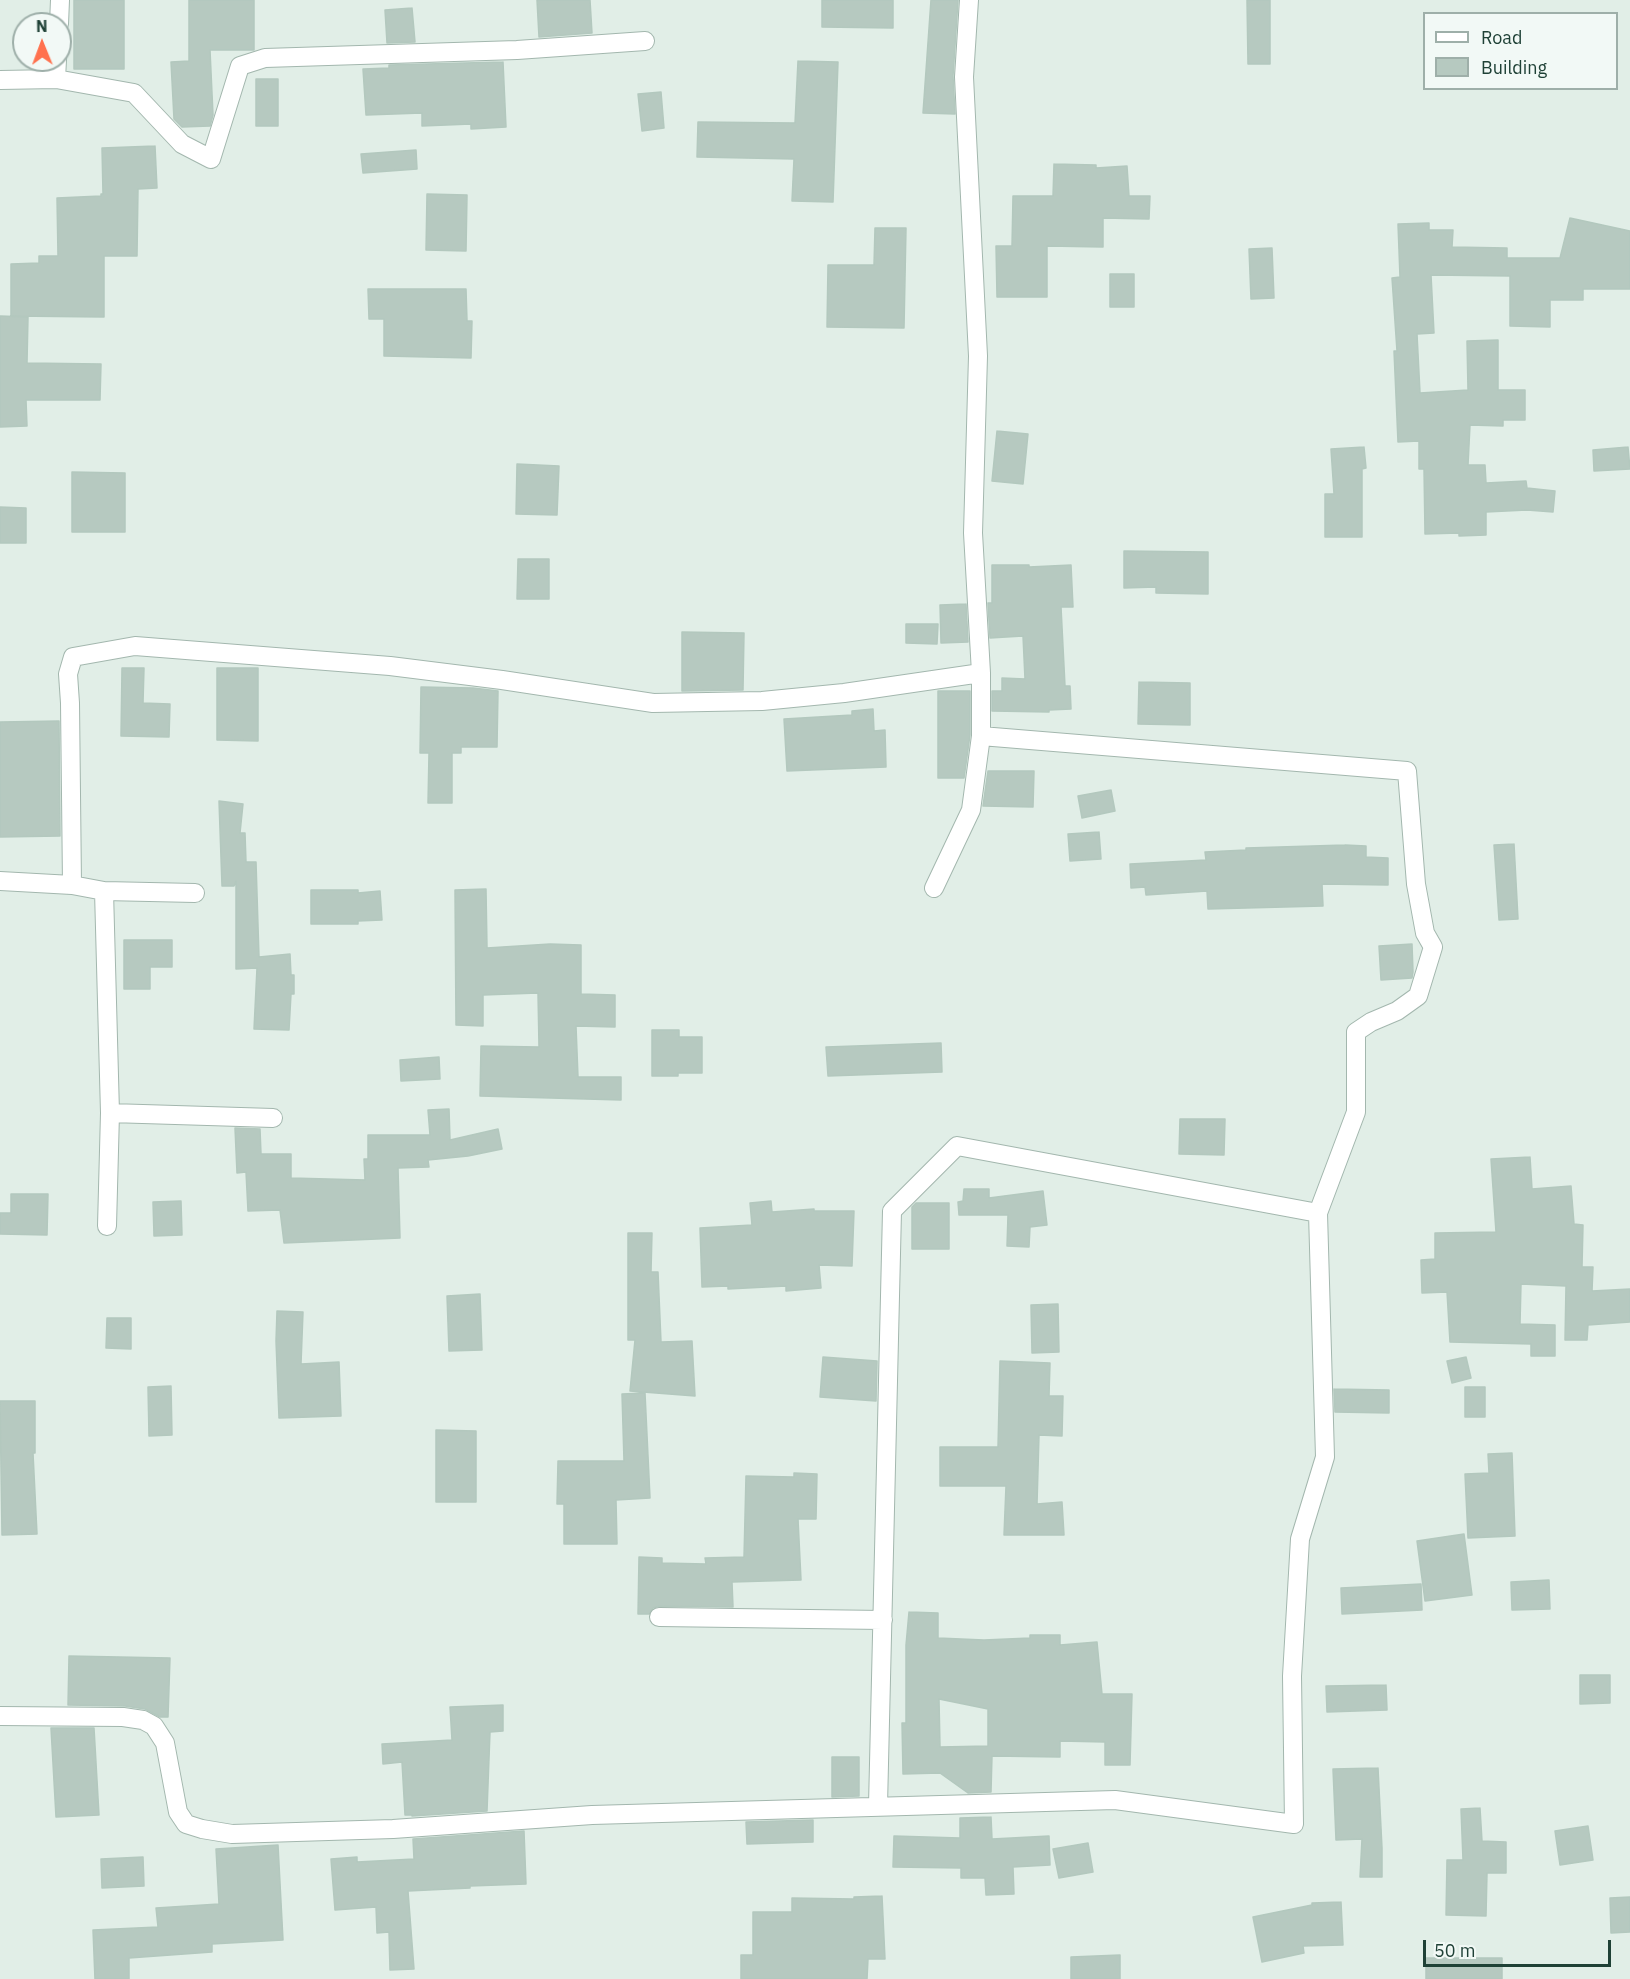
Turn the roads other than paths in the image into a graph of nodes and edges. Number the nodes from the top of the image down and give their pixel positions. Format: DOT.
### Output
graph roads {
  1 [pos="969,0"];
  2 [pos="645,41"];
  3 [pos="56,72"];
  4 [pos="56,79"];
  5 [pos="0,80"];
  6 [pos="981,674"];
  7 [pos="981,736"];
  8 [pos="0,881"];
  9 [pos="72,885"];
  10 [pos="934,888"];
  11 [pos="104,891"];
  12 [pos="195,893"];
  13 [pos="110,1113"];
  14 [pos="273,1118"];
  15 [pos="1318,1213"];
  16 [pos="107,1226"];
  17 [pos="659,1617"];
  18 [pos="883,1620"];
  19 [pos="0,1716"];
  20 [pos="878,1806"];
  1 -- 6 [label="street"];
  2 -- 4 [label="street"];
  3 -- 4 [label="street"];
  4 -- 5 [label="street"];
  6 -- 7 [label="street"];
  6 -- 9 [label="street"];
  7 -- 10 [label="street"];
  7 -- 15 [label="street"];
  8 -- 9 [label="street"];
  9 -- 11 [label="street"];
  11 -- 12 [label="street"];
  11 -- 13 [label="street"];
  13 -- 14 [label="street"];
  13 -- 16 [label="street"];
  15 -- 18 [label="street"];
  15 -- 20 [label="street"];
  17 -- 18 [label="street"];
  18 -- 20 [label="street"];
  19 -- 20 [label="street"];
}
